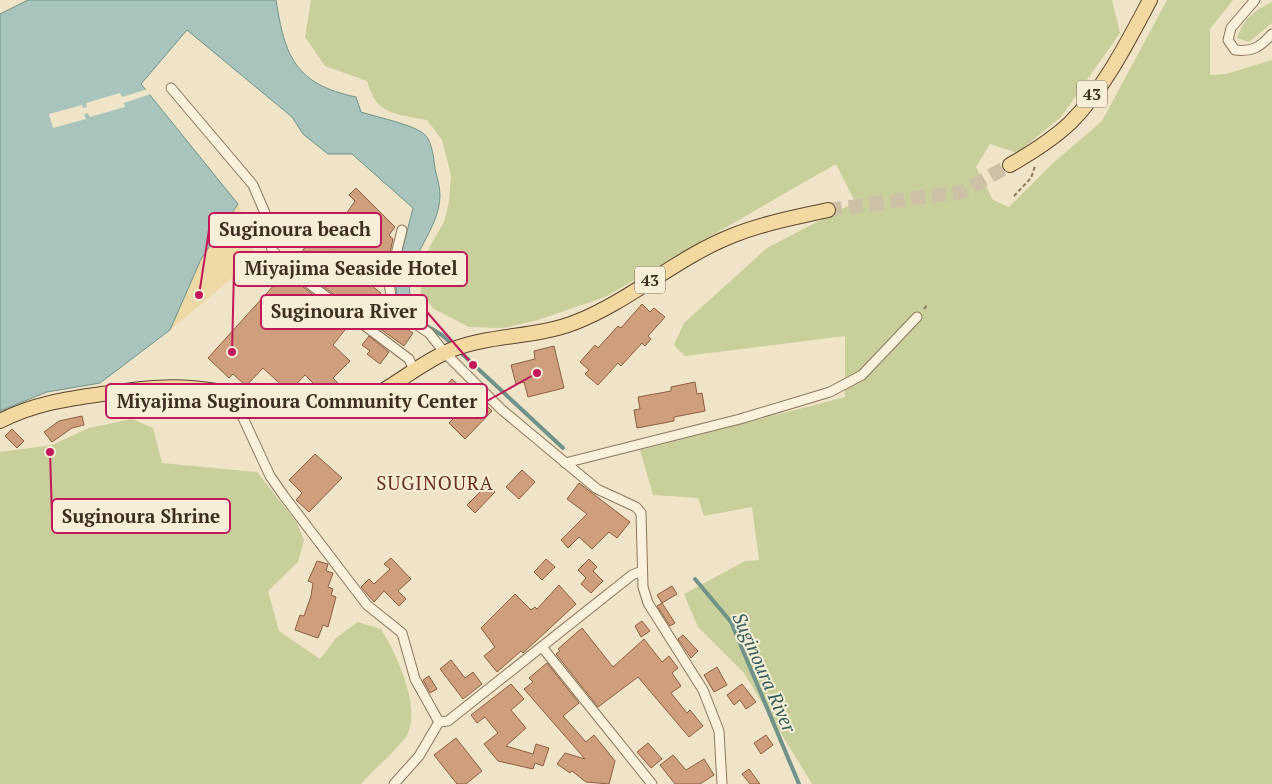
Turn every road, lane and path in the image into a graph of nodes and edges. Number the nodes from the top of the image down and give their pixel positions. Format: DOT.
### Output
graph roads {
  1 [pos="1150,0"];
  2 [pos="1255,0"];
  3 [pos="1272,34"];
  4 [pos="171,88"];
  5 [pos="1042,146"];
  6 [pos="1010,165"];
  7 [pos="1014,196"];
  8 [pos="828,210"];
  9 [pos="402,230"];
  10 [pos="917,317"];
  11 [pos="449,351"];
  12 [pos="414,370"];
  13 [pos="238,395"];
  14 [pos="0,421"];
  15 [pos="565,463"];
  16 [pos="642,571"];
  17 [pos="542,647"];
  18 [pos="439,722"];
  19 [pos="394,784"];
  20 [pos="652,784"];
  21 [pos="722,784"];
  1 -- 5 [label="main road, 43"];
  2 -- 3 [label="street"];
  4 -- 12 [label="street"];
  5 -- 6 [label="main road, 43"];
  5 -- 7 [label="path"];
  8 -- 11 [label="main road, 43"];
  9 -- 11 [label="street"];
  10 -- 15 [label="street"];
  11 -- 12 [label="main road, 43"];
  11 -- 15 [label="street"];
  12 -- 13 [label="main road, 43"];
  13 -- 14 [label="main road, 43"];
  13 -- 18 [label="street"];
  15 -- 16 [label="street"];
  16 -- 17 [label="street"];
  16 -- 21 [label="street"];
  17 -- 18 [label="street"];
  17 -- 20 [label="street"];
  18 -- 19 [label="street"];
}
